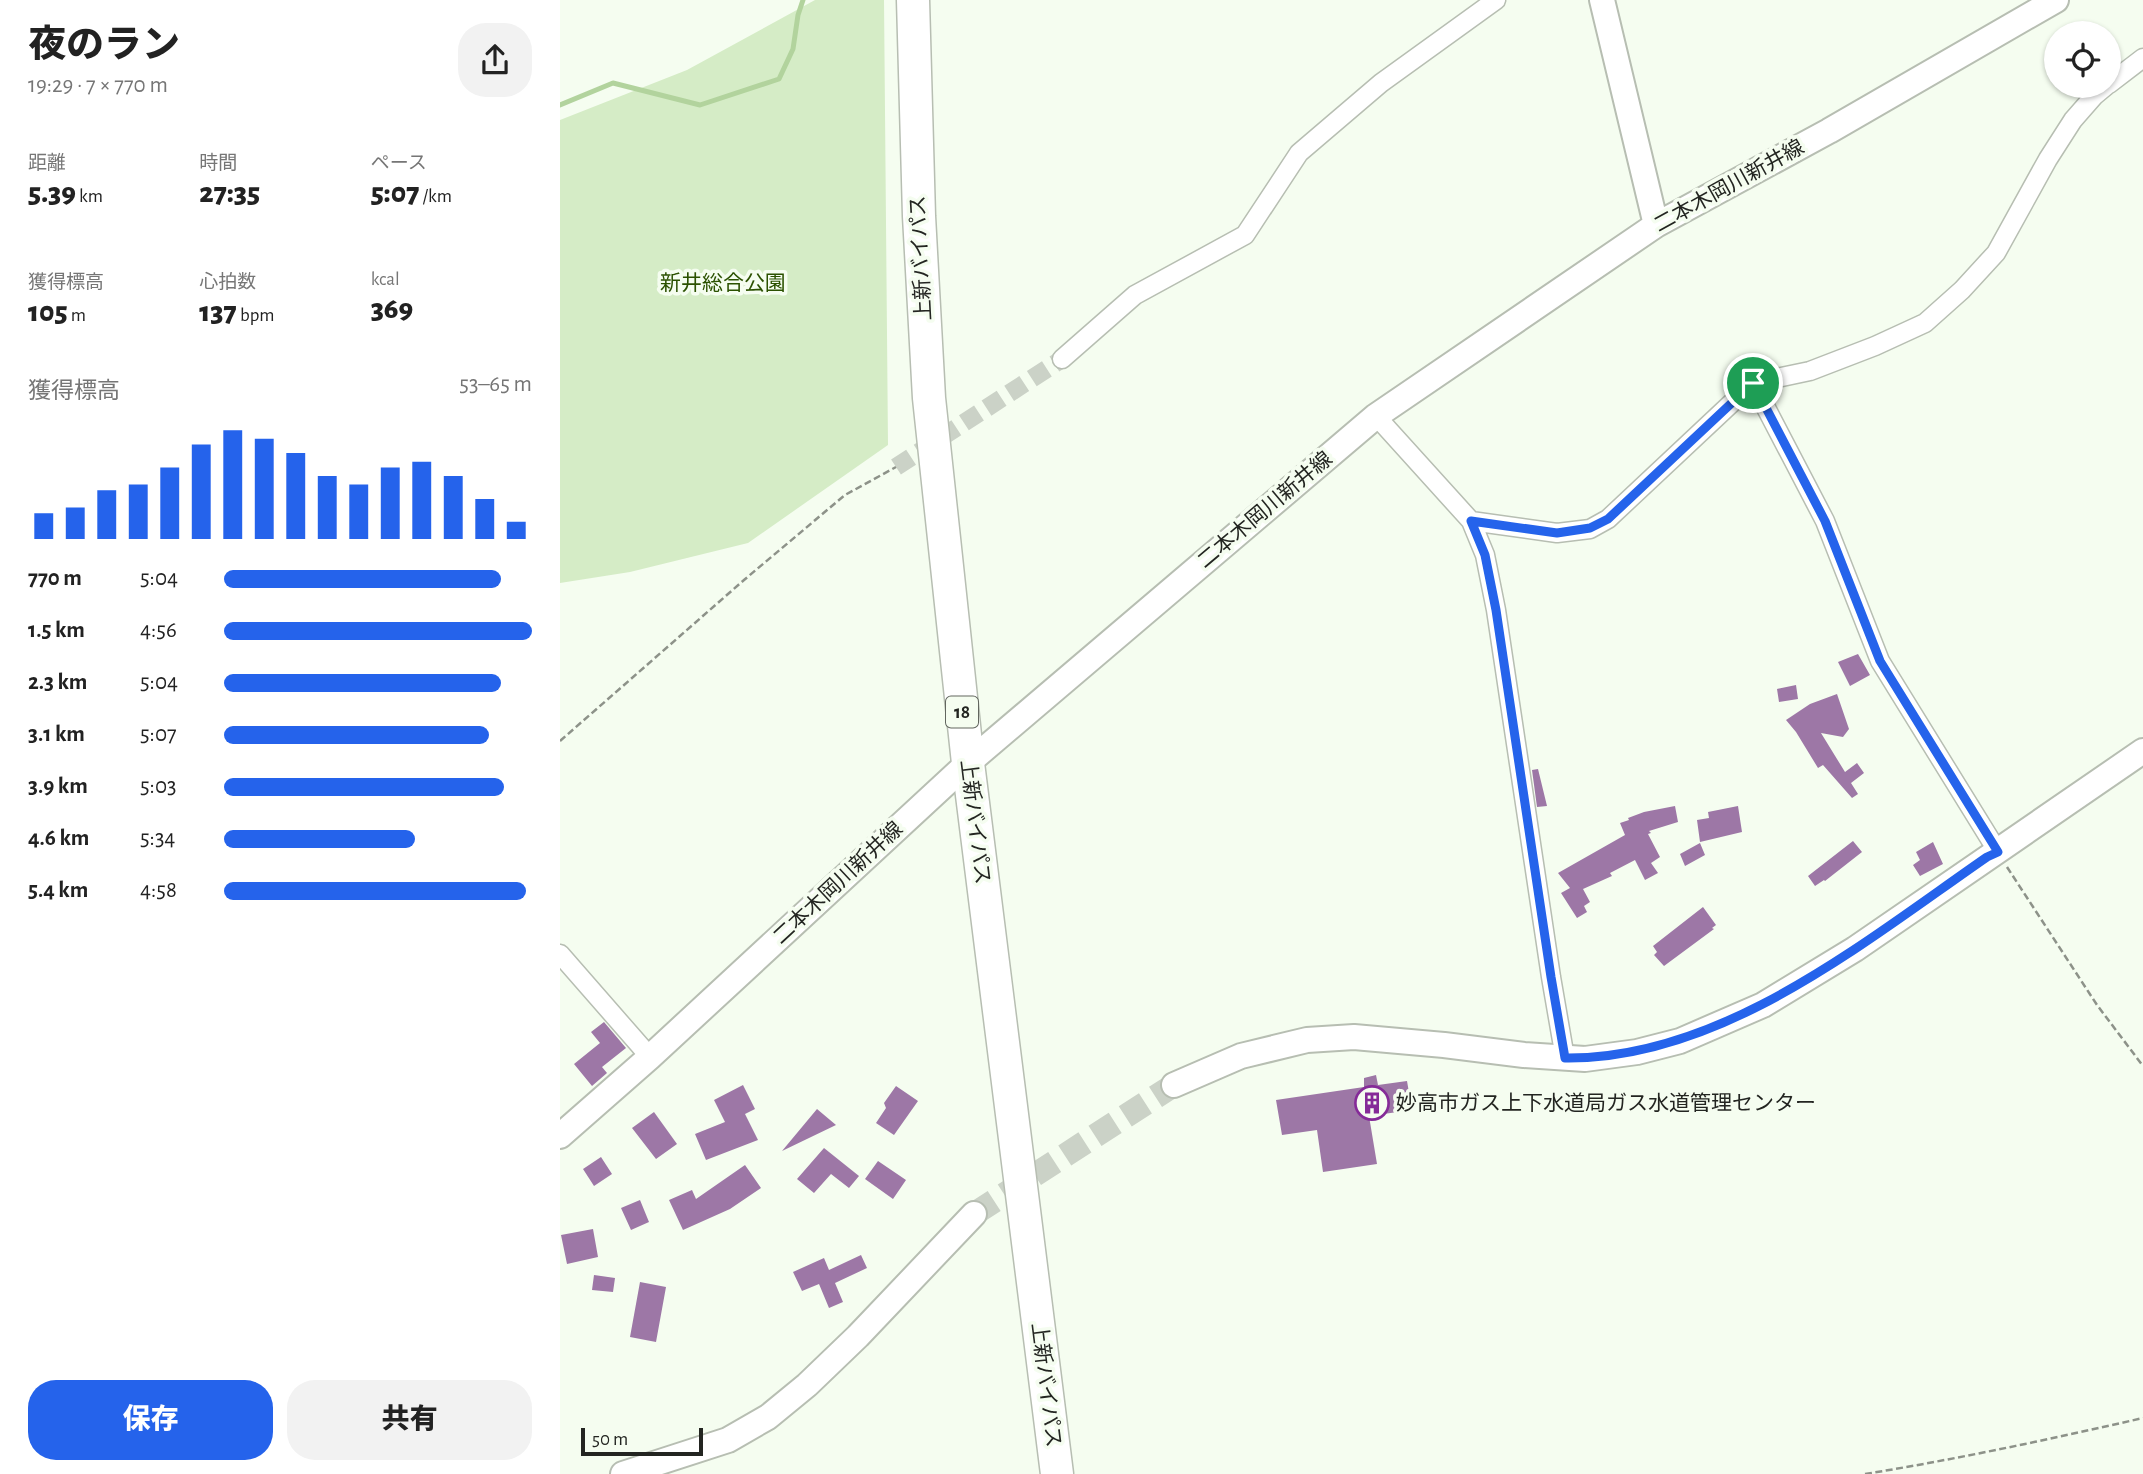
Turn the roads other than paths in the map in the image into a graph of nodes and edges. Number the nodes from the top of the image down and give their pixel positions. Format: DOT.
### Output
graph roads {
  1 [pos="913,0"];
  2 [pos="1496,0"];
  3 [pos="1602,0"];
  4 [pos="2056,0"];
  5 [pos="2143,58"];
  6 [pos="2121,75"];
  7 [pos="2092,98"];
  8 [pos="1656,225"];
  9 [pos="1062,359"];
  10 [pos="1753,383"];
  11 [pos="1376,416"];
  12 [pos="1471,521"];
  13 [pos="2143,751"];
  14 [pos="968,763"];
  15 [pos="1998,852"];
  16 [pos="560,954"];
  17 [pos="650,1057"];
  18 [pos="1565,1058"];
  19 [pos="1174,1085"];
  20 [pos="560,1136"];
  21 [pos="974,1214"];
  22 [pos="623,1474"];
  23 [pos="1057,1474"];
  1 -- 14 [label="highway, 上新バイパス / 18"];
  2 -- 9 [label="street"];
  3 -- 8 [label="main road"];
  4 -- 8 [label="main road, 二本木岡川新井線"];
  5 -- 6 [label="street"];
  7 -- 10 [label="street"];
  8 -- 11 [label="main road, 二本木岡川新井線"];
  10 -- 12 [label="street"];
  10 -- 15 [label="street"];
  11 -- 12 [label="street"];
  11 -- 14 [label="main road, 二本木岡川新井線"];
  12 -- 18 [label="street"];
  13 -- 15 [label="main road"];
  14 -- 17 [label="main road, 二本木岡川新井線"];
  14 -- 23 [label="highway, 上新バイパス / 18"];
  15 -- 18 [label="main road"];
  16 -- 17 [label="street"];
  17 -- 20 [label="main road, 二本木岡川新井線"];
  18 -- 19 [label="main road"];
  21 -- 22 [label="main road"];
}
